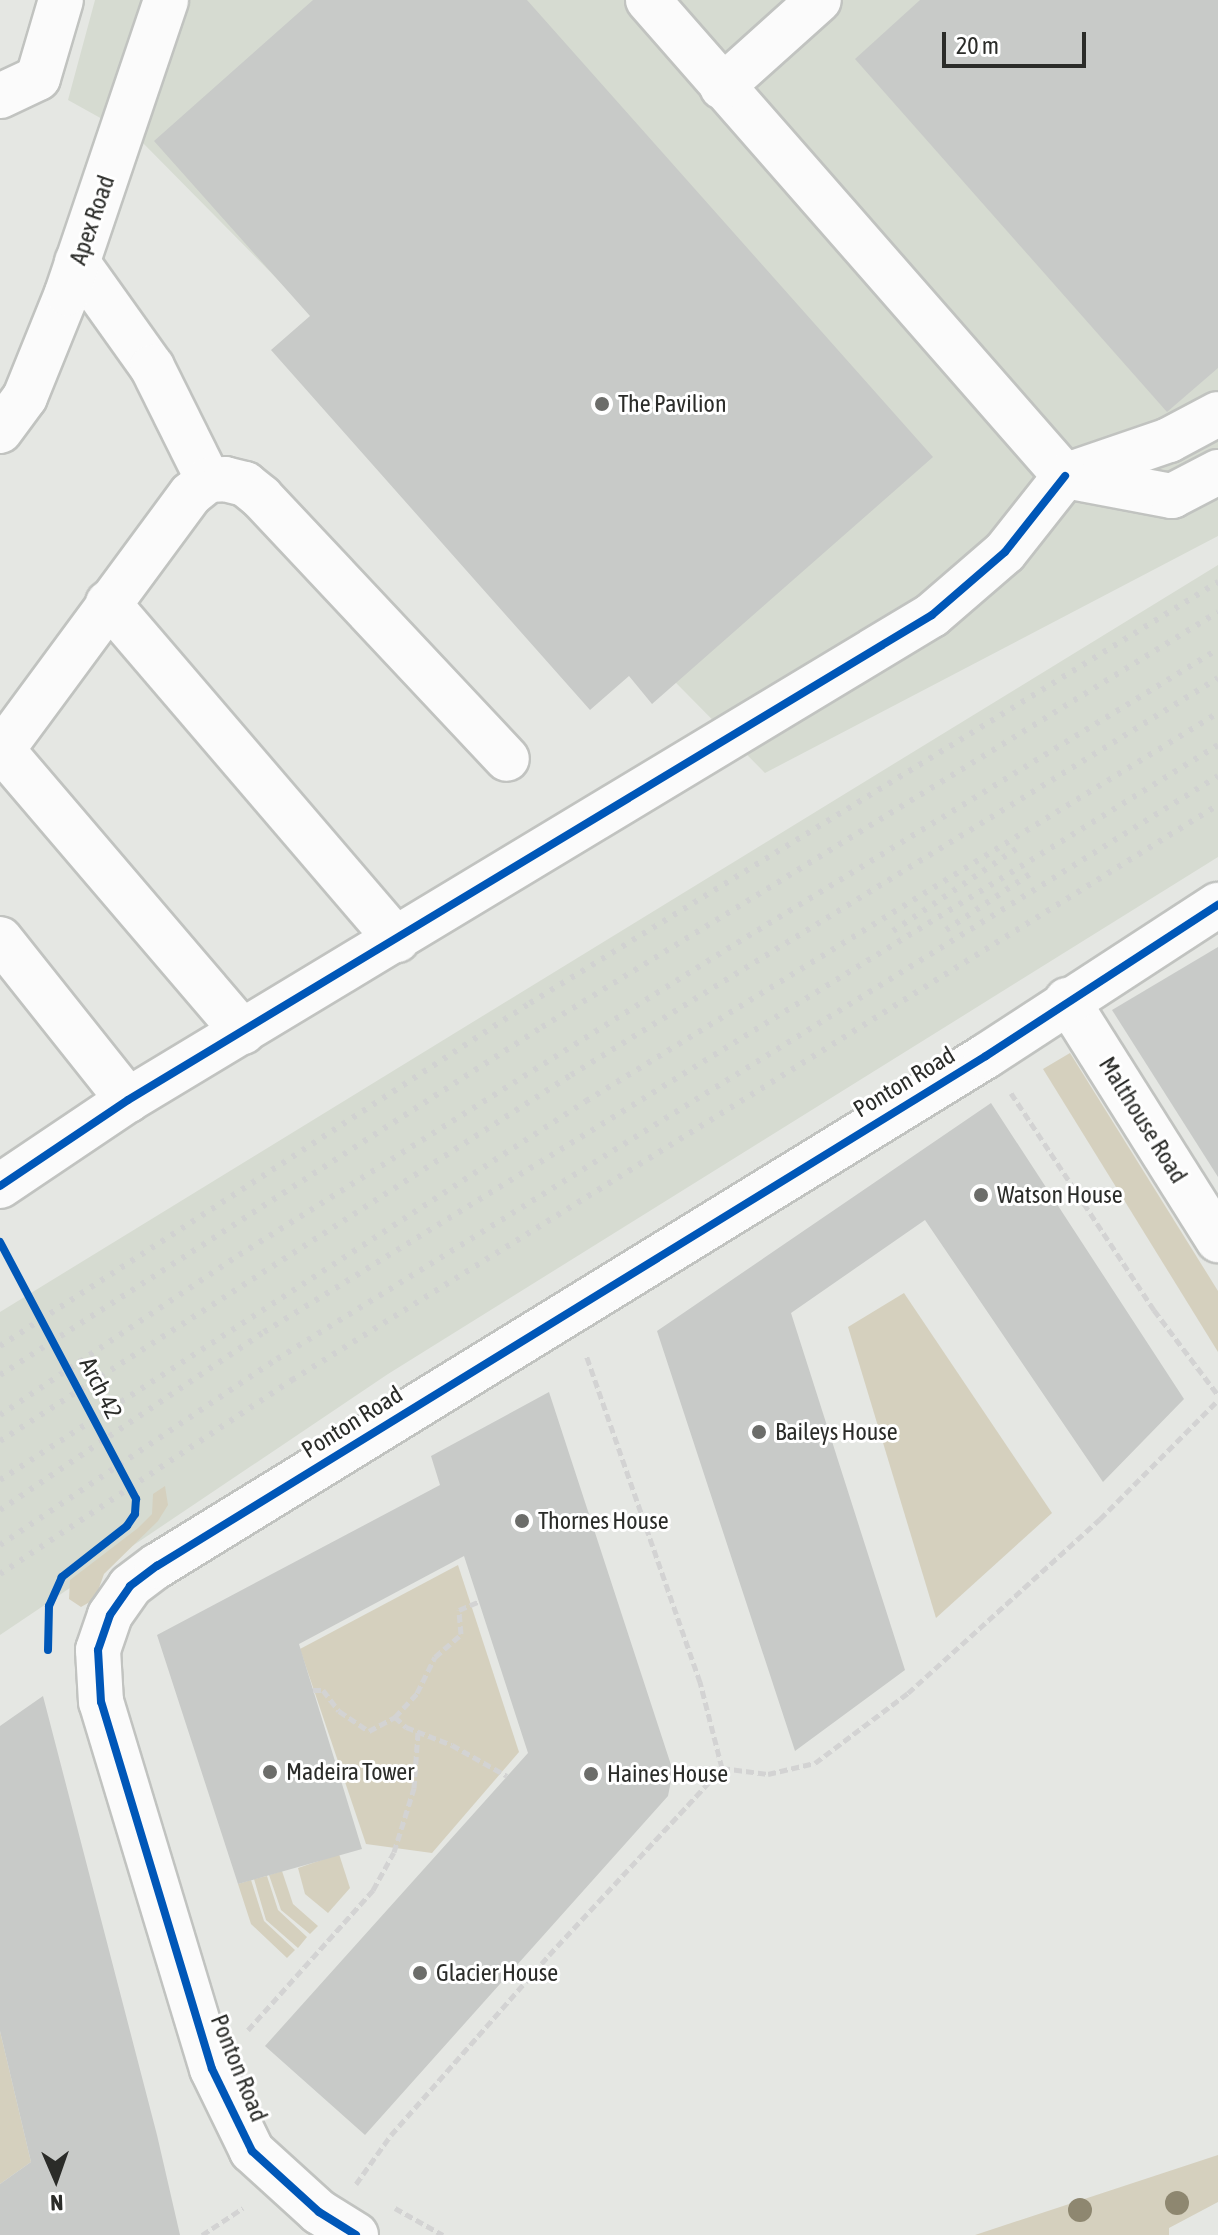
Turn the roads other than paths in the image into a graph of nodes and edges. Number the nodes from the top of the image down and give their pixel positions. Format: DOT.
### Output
graph roads {
  1 [pos="61,0"];
  2 [pos="166,0"];
  3 [pos="649,0"];
  4 [pos="819,0"];
  5 [pos="722,87"];
  6 [pos="0,96"];
  7 [pos="77,262"];
  8 [pos="1218,414"];
  9 [pos="0,431"];
  10 [pos="1218,472"];
  11 [pos="1065,476"];
  12 [pos="208,480"];
  13 [pos="108,603"];
  14 [pos="507,759"];
  15 [pos="1218,905"];
  16 [pos="0,939"];
  17 [pos="397,940"];
  18 [pos="1067,1000"];
  19 [pos="243,1032"];
  20 [pos="128,1100"];
  21 [pos="0,1186"];
  22 [pos="1218,1240"];
  23 [pos="343,2227"];
  1 -- 6 [label="street"];
  2 -- 7 [label="street, Apex Road"];
  3 -- 5 [label="street"];
  4 -- 5 [label="street"];
  5 -- 11 [label="street"];
  7 -- 9 [label="street, Apex Road"];
  7 -- 12 [label="street"];
  8 -- 11 [label="street"];
  10 -- 11 [label="street"];
  11 -- 17 [label="street"];
  12 -- 13 [label="street"];
  12 -- 14 [label="street"];
  13 -- 17 [label="street"];
  13 -- 19 [label="street"];
  15 -- 18 [label="street, Ponton Road"];
  16 -- 20 [label="street"];
  17 -- 19 [label="street"];
  18 -- 22 [label="street, Malthouse Road"];
  18 -- 23 [label="street, Ponton Road"];
  19 -- 20 [label="street"];
  20 -- 21 [label="street"];
}
